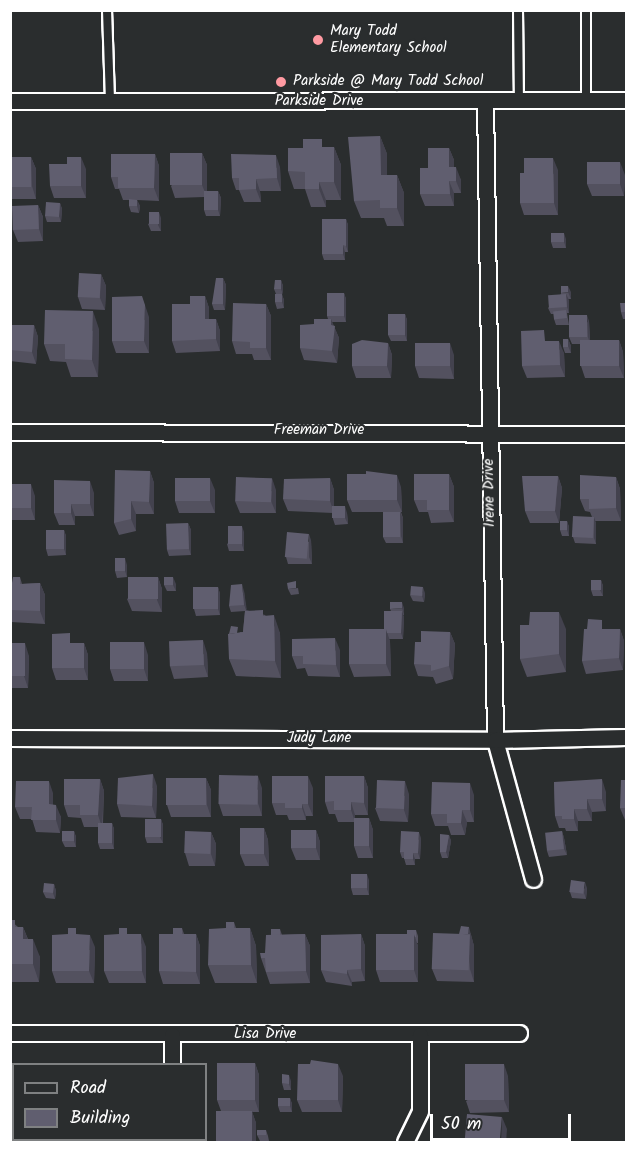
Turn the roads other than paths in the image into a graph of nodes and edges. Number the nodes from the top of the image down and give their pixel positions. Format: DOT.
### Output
graph roads {
  1 [pos="107,10"];
  2 [pos="518,10"];
  3 [pos="586,10"];
  4 [pos="627,99"];
  5 [pos="586,100"];
  6 [pos="10,101"];
  7 [pos="485,101"];
  8 [pos="519,101"];
  9 [pos="110,102"];
  10 [pos="489,431"];
  11 [pos="10,432"];
  12 [pos="627,434"];
  13 [pos="627,737"];
  14 [pos="10,738"];
  15 [pos="495,740"];
  16 [pos="533,879"];
  17 [pos="10,1033"];
  18 [pos="519,1033"];
  19 [pos="172,1035"];
  20 [pos="420,1035"];
  21 [pos="172,1063"];
  22 [pos="405,1143"];
  1 -- 9 [label="lane"];
  2 -- 8 [label="lane"];
  3 -- 5 [label="lane"];
  4 -- 5 [label="street, Parkside Drive"];
  5 -- 8 [label="street, Parkside Drive"];
  6 -- 9 [label="street, Parkside Drive"];
  7 -- 8 [label="street, Parkside Drive"];
  7 -- 9 [label="street, Parkside Drive"];
  7 -- 10 [label="street, Irene Drive"];
  10 -- 11 [label="street, Freeman Drive"];
  10 -- 12 [label="street, Freeman Drive"];
  10 -- 15 [label="street, Irene Drive"];
  13 -- 15 [label="street, Judy Lane"];
  14 -- 15 [label="street, Judy Lane"];
  15 -- 16 [label="street, Irene Drive"];
  17 -- 19 [label="street, Lisa Drive"];
  18 -- 20 [label="street, Lisa Drive"];
  19 -- 20 [label="street, Lisa Drive"];
  19 -- 21 [label="street"];
  20 -- 22 [label="street"];
}
